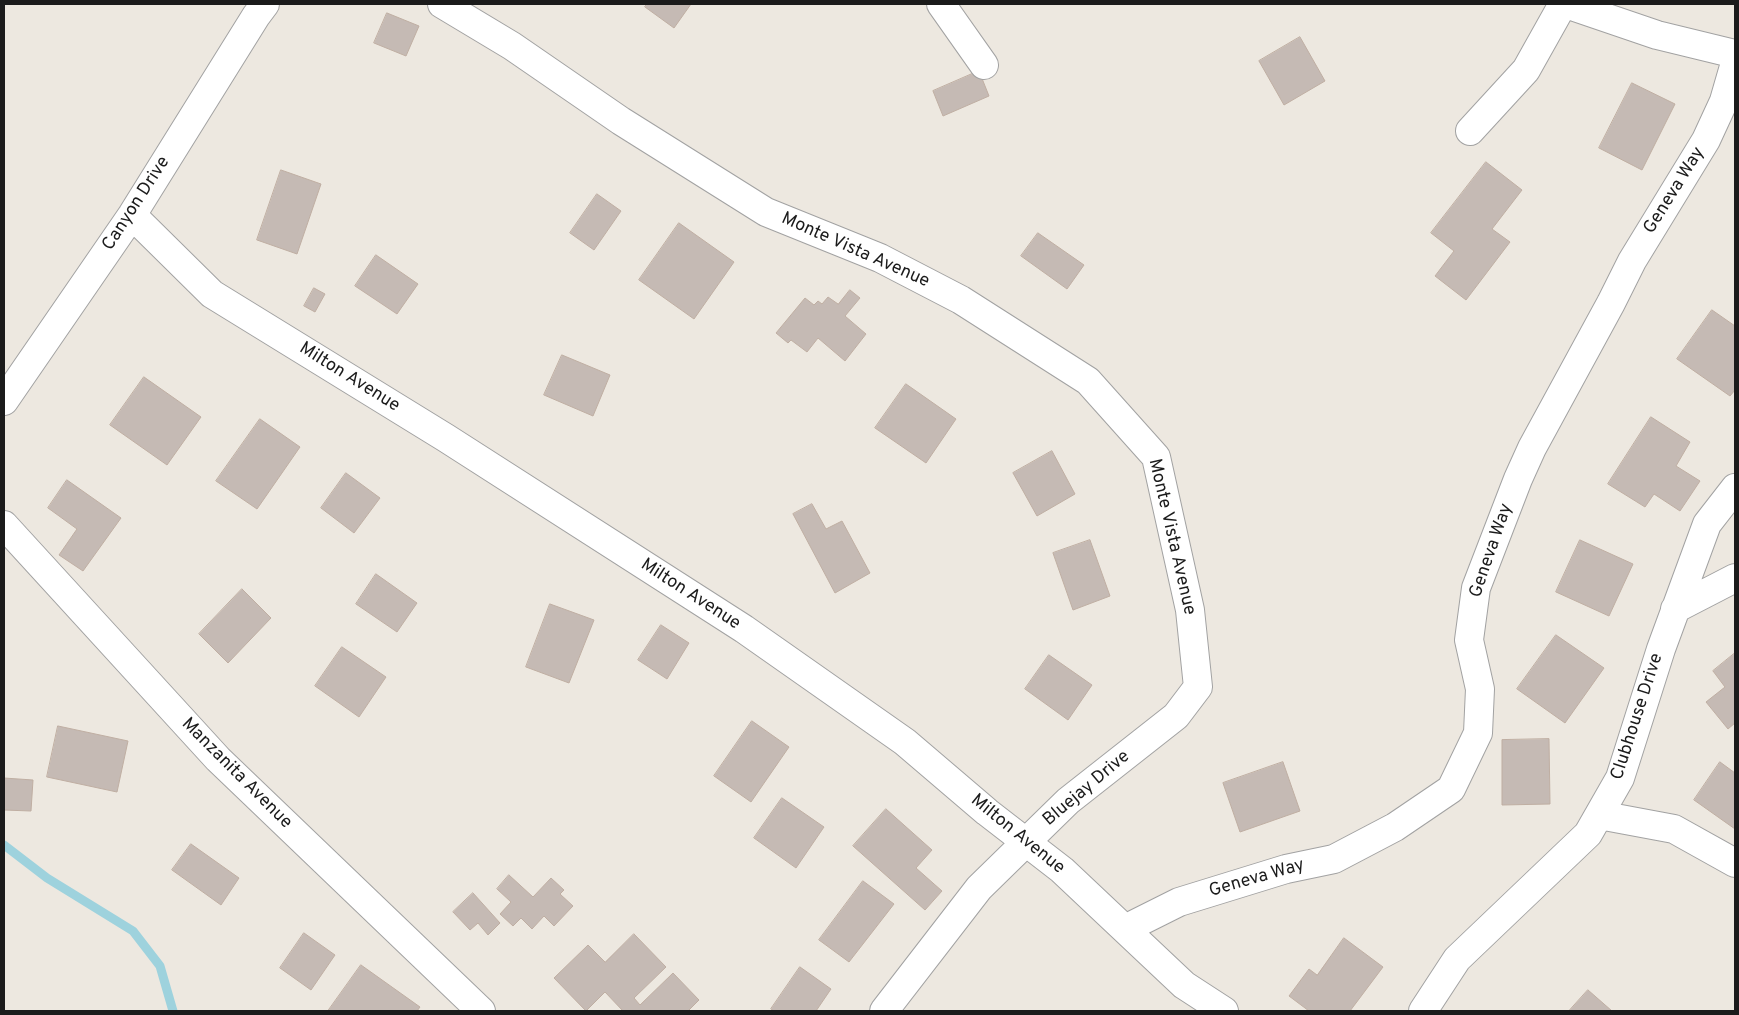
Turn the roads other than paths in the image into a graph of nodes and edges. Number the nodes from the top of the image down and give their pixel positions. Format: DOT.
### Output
graph roads {
  1 [pos="265,4"];
  2 [pos="442,4"];
  3 [pos="941,4"];
  4 [pos="1564,4"];
  5 [pos="1735,54"];
  6 [pos="1735,63"];
  7 [pos="984,65"];
  8 [pos="1470,131"];
  9 [pos="132,215"];
  10 [pos="4,401"];
  11 [pos="1735,488"];
  12 [pos="4,524"];
  13 [pos="1735,578"];
  14 [pos="1675,609"];
  15 [pos="1198,686"];
  16 [pos="1599,815"];
  17 [pos="1025,842"];
  18 [pos="1735,864"];
  19 [pos="1124,928"];
  20 [pos="481,1011"];
  21 [pos="884,1011"];
  22 [pos="1224,1011"];
  23 [pos="1423,1011"];
  1 -- 9 [label="street, Canyon Drive"];
  2 -- 15 [label="street, Monte Vista Avenue"];
  3 -- 7 [label="street"];
  4 -- 5 [label="street"];
  4 -- 8 [label="street"];
  6 -- 19 [label="street, Geneva Way"];
  9 -- 10 [label="street, Canyon Drive"];
  9 -- 17 [label="street, Milton Avenue"];
  11 -- 14 [label="street, Clubhouse Drive"];
  12 -- 20 [label="street, Manzanita Avenue"];
  13 -- 14 [label="street"];
  14 -- 16 [label="street, Clubhouse Drive"];
  15 -- 17 [label="street, Bluejay Drive"];
  16 -- 18 [label="street"];
  16 -- 23 [label="street, Clubhouse Drive"];
  17 -- 19 [label="street, Milton Avenue"];
  17 -- 21 [label="street, Bluejay Drive"];
  19 -- 22 [label="street, Milton Avenue"];
}
